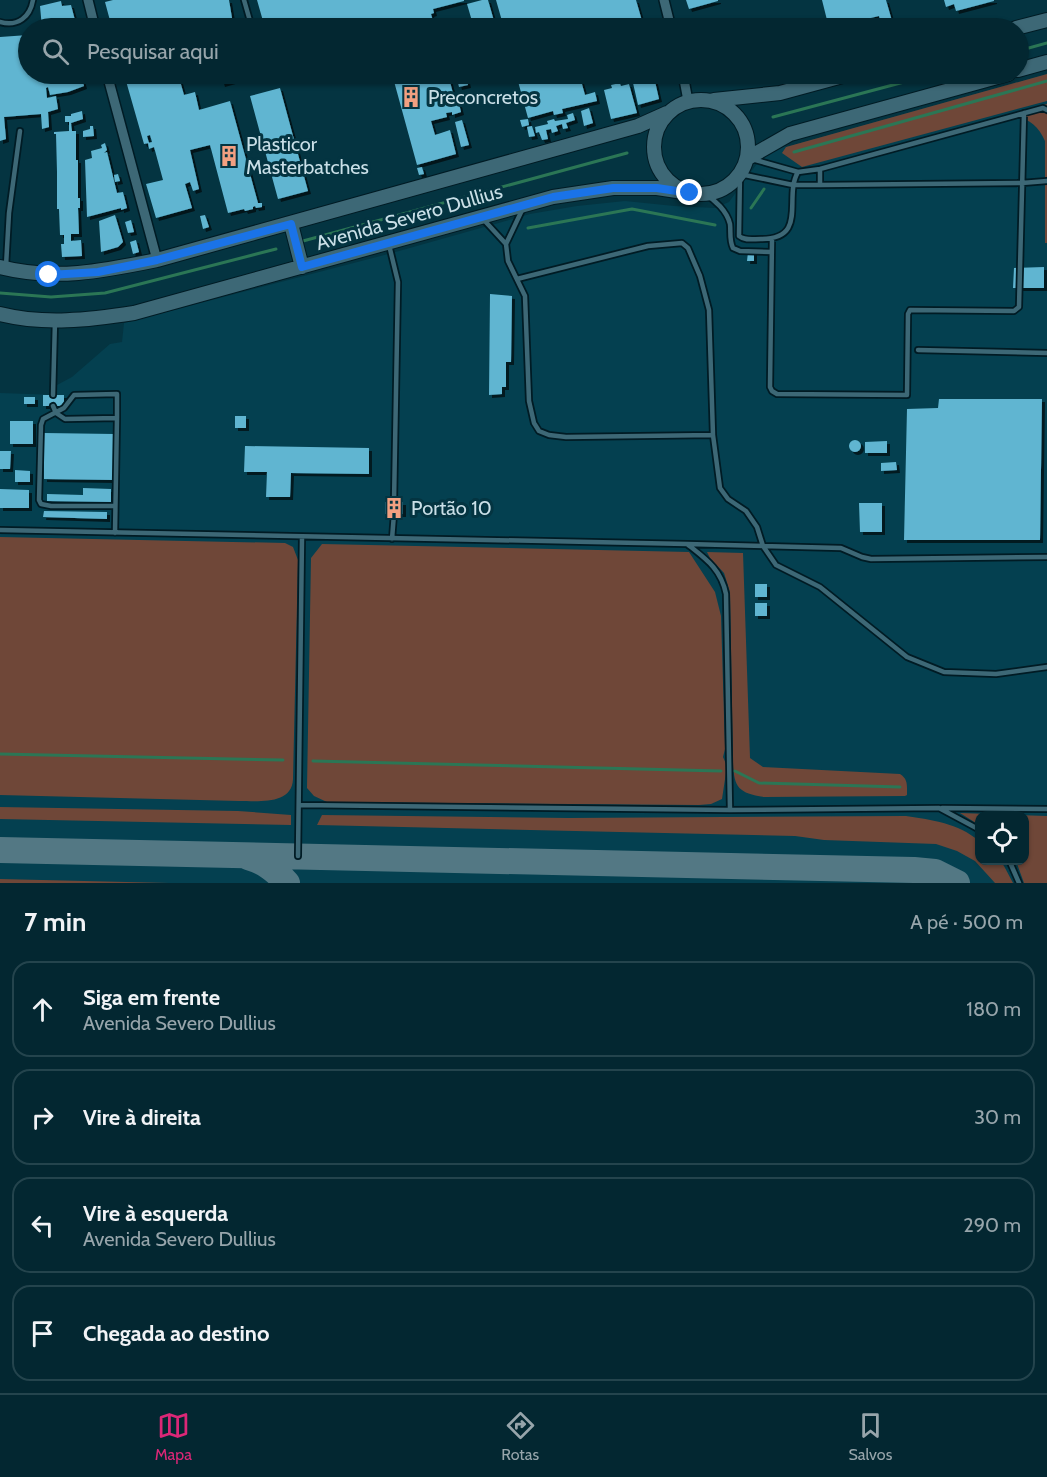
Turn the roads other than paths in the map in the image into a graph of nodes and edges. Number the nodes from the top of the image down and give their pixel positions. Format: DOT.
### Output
graph roads {
  1 [pos="33,0"];
  2 [pos="88,0"];
  3 [pos="244,0"];
  4 [pos="664,0"];
  5 [pos="25,18"];
  6 [pos="92,18"];
  7 [pos="249,18"];
  8 [pos="668,18"];
  9 [pos="1047,20"];
  10 [pos="18,21"];
  11 [pos="0,22"];
  12 [pos="1029,25"];
  13 [pos="1047,63"];
  14 [pos="1029,67"];
  15 [pos="110,84"];
  16 [pos="685,84"];
  17 [pos="813,84"];
  18 [pos="972,84"];
  19 [pos="710,100"];
  20 [pos="688,101"];
  21 [pos="1047,110"];
  22 [pos="668,113"];
  23 [pos="1024,113"];
  24 [pos="20,131"];
  25 [pos="748,158"];
  26 [pos="820,169"];
  27 [pos="798,172"];
  28 [pos="740,174"];
  29 [pos="1047,181"];
  30 [pos="1022,183"];
  31 [pos="793,184"];
  32 [pos="820,185"];
  33 [pos="690,193"];
  34 [pos="705,194"];
  35 [pos="524,205"];
  36 [pos="481,217"];
  37 [pos="291,224"];
  38 [pos="772,239"];
  39 [pos="388,243"];
  40 [pos="506,244"];
  41 [pos="771,252"];
  42 [pos="157,260"];
  43 [pos="302,267"];
  44 [pos="3,268"];
  45 [pos="517,279"];
  46 [pos="0,314"];
  47 [pos="55,321"];
  48 [pos="918,350"];
  49 [pos="1047,353"];
  50 [pos="53,395"];
  51 [pos="53,406"];
  52 [pos="56,413"];
  53 [pos="117,418"];
  54 [pos="713,435"];
  55 [pos="394,502"];
  56 [pos="116,506"];
  57 [pos="394,514"];
  58 [pos="0,530"];
  59 [pos="115,533"];
  60 [pos="302,537"];
  61 [pos="392,539"];
  62 [pos="687,544"];
  63 [pos="763,546"];
  64 [pos="1047,557"];
  65 [pos="1047,667"];
  66 [pos="299,805"];
  67 [pos="939,808"];
  68 [pos="1047,809"];
  69 [pos="730,810"];
  70 [pos="975,827"];
  71 [pos="298,856"];
  72 [pos="1011,865"];
  73 [pos="1019,883"];
  1 -- 5 [label="lane"];
  2 -- 6 [label="street"];
  3 -- 7 [label="lane"];
  4 -- 8 [label="street"];
  9 -- 12 [label="main road"];
  10 -- 11 [label="lane"];
  13 -- 14 [label="main road"];
  15 -- 42 [label="street"];
  16 -- 20 [label="street"];
  17 -- 19 [label="main road"];
  18 -- 25 [label="main road"];
  19 -- 20 [label="main road"];
  19 -- 25 [label="main road"];
  20 -- 22 [label="main road"];
  21 -- 23 [label="lane"];
  22 -- 33 [label="main road"];
  22 -- 37 [label="main road, Avenida Severo Dullius"];
  23 -- 26 [label="lane"];
  23 -- 30 [label="lane"];
  24 -- 44 [label="lane"];
  25 -- 27 [label="lane"];
  25 -- 28 [label="main road"];
  26 -- 27 [label="lane"];
  26 -- 32 [label="lane"];
  27 -- 31 [label="lane"];
  28 -- 31 [label="lane"];
  28 -- 34 [label="main road"];
  28 -- 38 [label="lane"];
  29 -- 30 [label="lane"];
  30 -- 32 [label="lane"];
  30 -- 41 [label="lane"];
  31 -- 32 [label="lane"];
  31 -- 38 [label="lane"];
  33 -- 34 [label="main road"];
  33 -- 35 [label="main road, Avenida Severo Dullius"];
  34 -- 41 [label="lane"];
  35 -- 36 [label="main road, Avenida Severo Dullius"];
  35 -- 40 [label="lane"];
  36 -- 39 [label="main road, Avenida Severo Dullius"];
  36 -- 40 [label="lane"];
  37 -- 42 [label="main road, Avenida Severo Dullius"];
  37 -- 43 [label="main road"];
  38 -- 41 [label="lane"];
  39 -- 43 [label="main road, Avenida Severo Dullius"];
  39 -- 55 [label="lane"];
  40 -- 45 [label="lane"];
  42 -- 44 [label="main road, Avenida Severo Dullius"];
  43 -- 47 [label="main road, Avenida Severo Dullius"];
  45 -- 54 [label="lane"];
  45 -- 54 [label="lane"];
  46 -- 47 [label="main road, Avenida Severo Dullius"];
  47 -- 50 [label="lane"];
  48 -- 49 [label="lane"];
  51 -- 52 [label="lane"];
  52 -- 53 [label="lane"];
  52 -- 53 [label="lane"];
  52 -- 56 [label="lane"];
  53 -- 56 [label="lane"];
  54 -- 63 [label="lane"];
  56 -- 59 [label="lane"];
  57 -- 61 [label="lane"];
  58 -- 59 [label="lane"];
  59 -- 60 [label="lane"];
  60 -- 61 [label="lane"];
  60 -- 66 [label="lane"];
  61 -- 62 [label="lane"];
  62 -- 63 [label="lane"];
  62 -- 69 [label="lane"];
  63 -- 64 [label="lane"];
  63 -- 65 [label="lane"];
  66 -- 69 [label="lane"];
  66 -- 71 [label="lane"];
  67 -- 68 [label="lane"];
  67 -- 69 [label="lane"];
  67 -- 70 [label="lane"];
  72 -- 73 [label="lane"];
}
